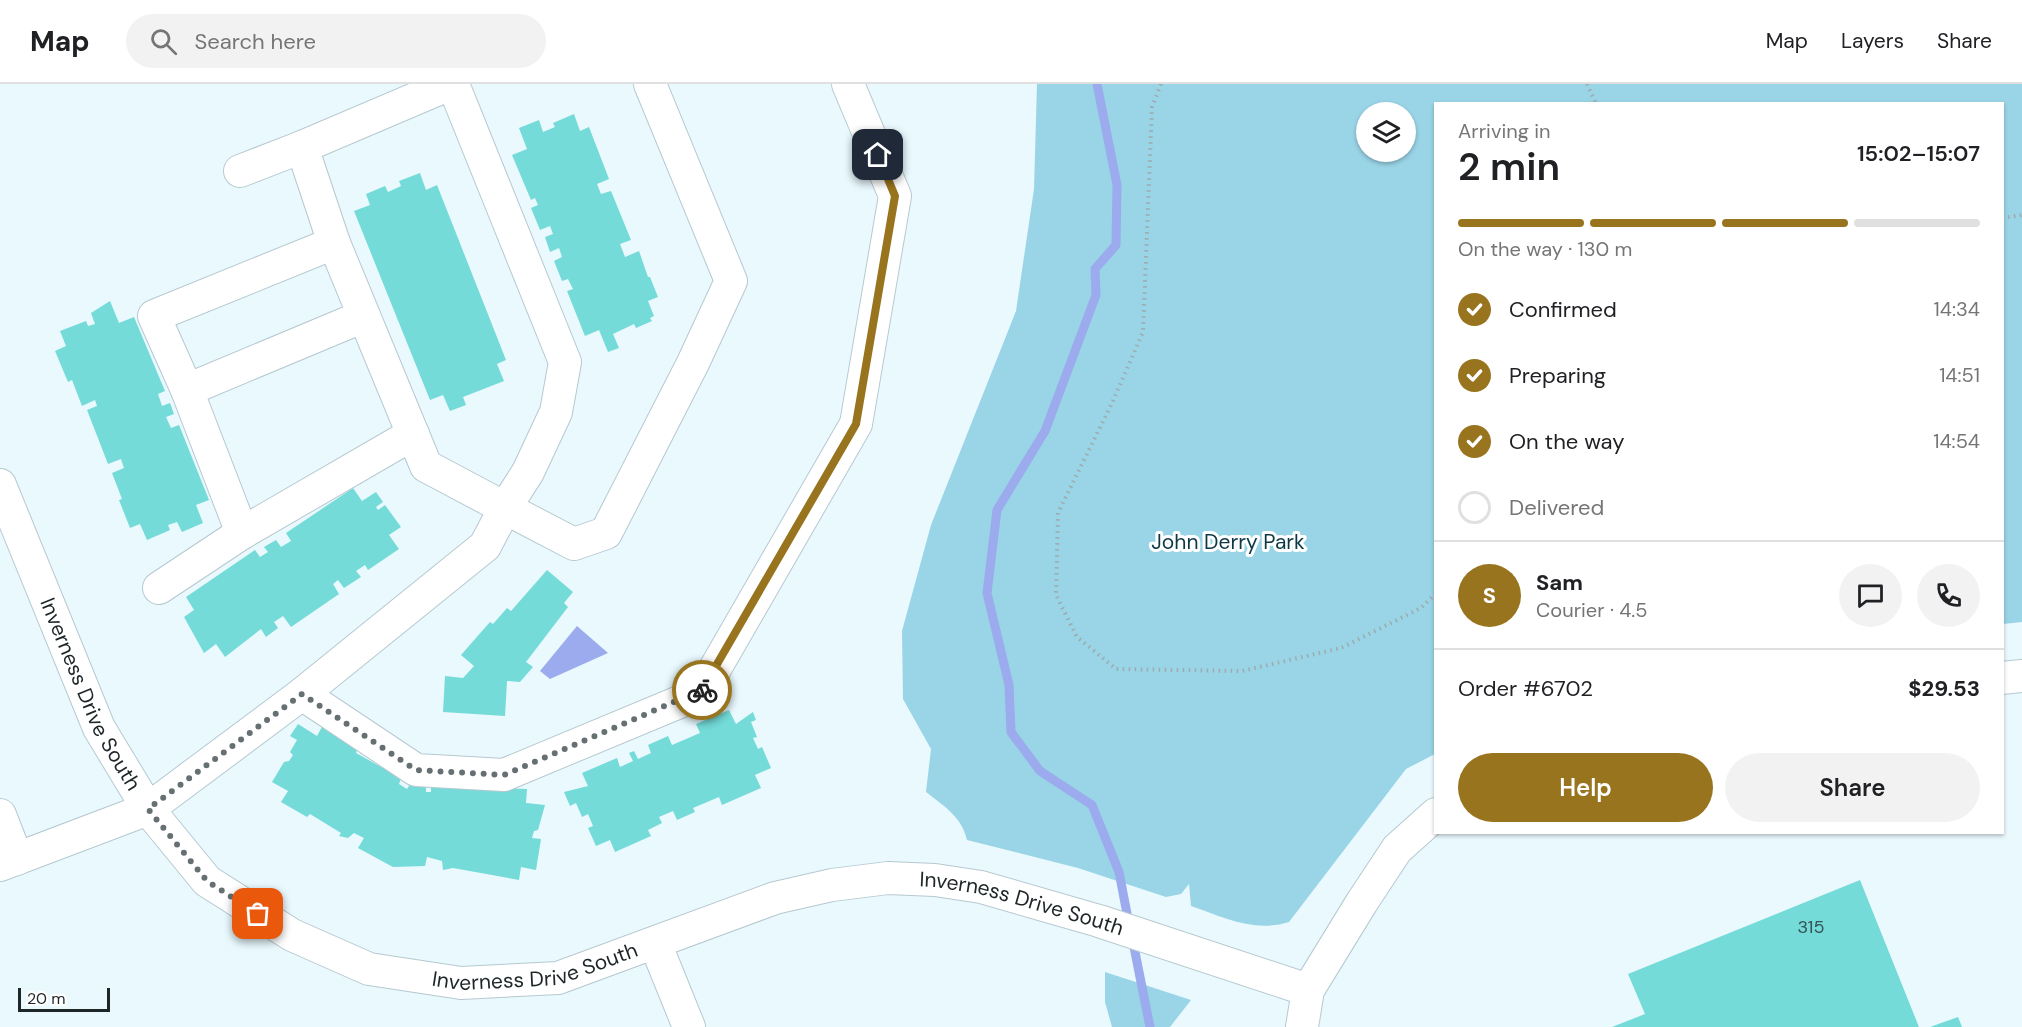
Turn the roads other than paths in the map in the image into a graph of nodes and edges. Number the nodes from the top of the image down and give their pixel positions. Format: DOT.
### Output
graph roads {
  1 [pos="451,84"];
  2 [pos="650,84"];
  3 [pos="848,84"];
  4 [pos="302,147"];
  5 [pos="240,171"];
  6 [pos="334,243"];
  7 [pos="364,316"];
  8 [pos="187,390"];
  9 [pos="413,434"];
  10 [pos="0,485"];
  11 [pos="505,508"];
  12 [pos="242,533"];
  13 [pos="159,588"];
  14 [pos="2022,676"];
  15 [pos="2004,678"];
  16 [pos="302,694"];
  17 [pos="148,809"];
  18 [pos="0,814"];
  19 [pos="1434,816"];
  20 [pos="8,862"];
  21 [pos="655,943"];
  22 [pos="1308,990"];
  23 [pos="689,1027"];
  24 [pos="1302,1027"];
  1 -- 4 [label="street"];
  1 -- 11 [label="street"];
  2 -- 11 [label="street"];
  3 -- 16 [label="street"];
  4 -- 5 [label="street"];
  4 -- 6 [label="street"];
  6 -- 7 [label="street"];
  6 -- 8 [label="street"];
  7 -- 8 [label="street"];
  7 -- 9 [label="street"];
  8 -- 12 [label="street"];
  9 -- 11 [label="street"];
  9 -- 12 [label="street"];
  10 -- 17 [label="street, Inverness Drive South"];
  11 -- 16 [label="street"];
  12 -- 13 [label="street"];
  14 -- 15 [label="street"];
  16 -- 17 [label="street"];
  17 -- 20 [label="street"];
  17 -- 21 [label="street, Inverness Drive South"];
  18 -- 20 [label="street"];
  19 -- 22 [label="street"];
  21 -- 22 [label="street, Inverness Drive South"];
  21 -- 23 [label="street"];
  22 -- 24 [label="street"];
}
